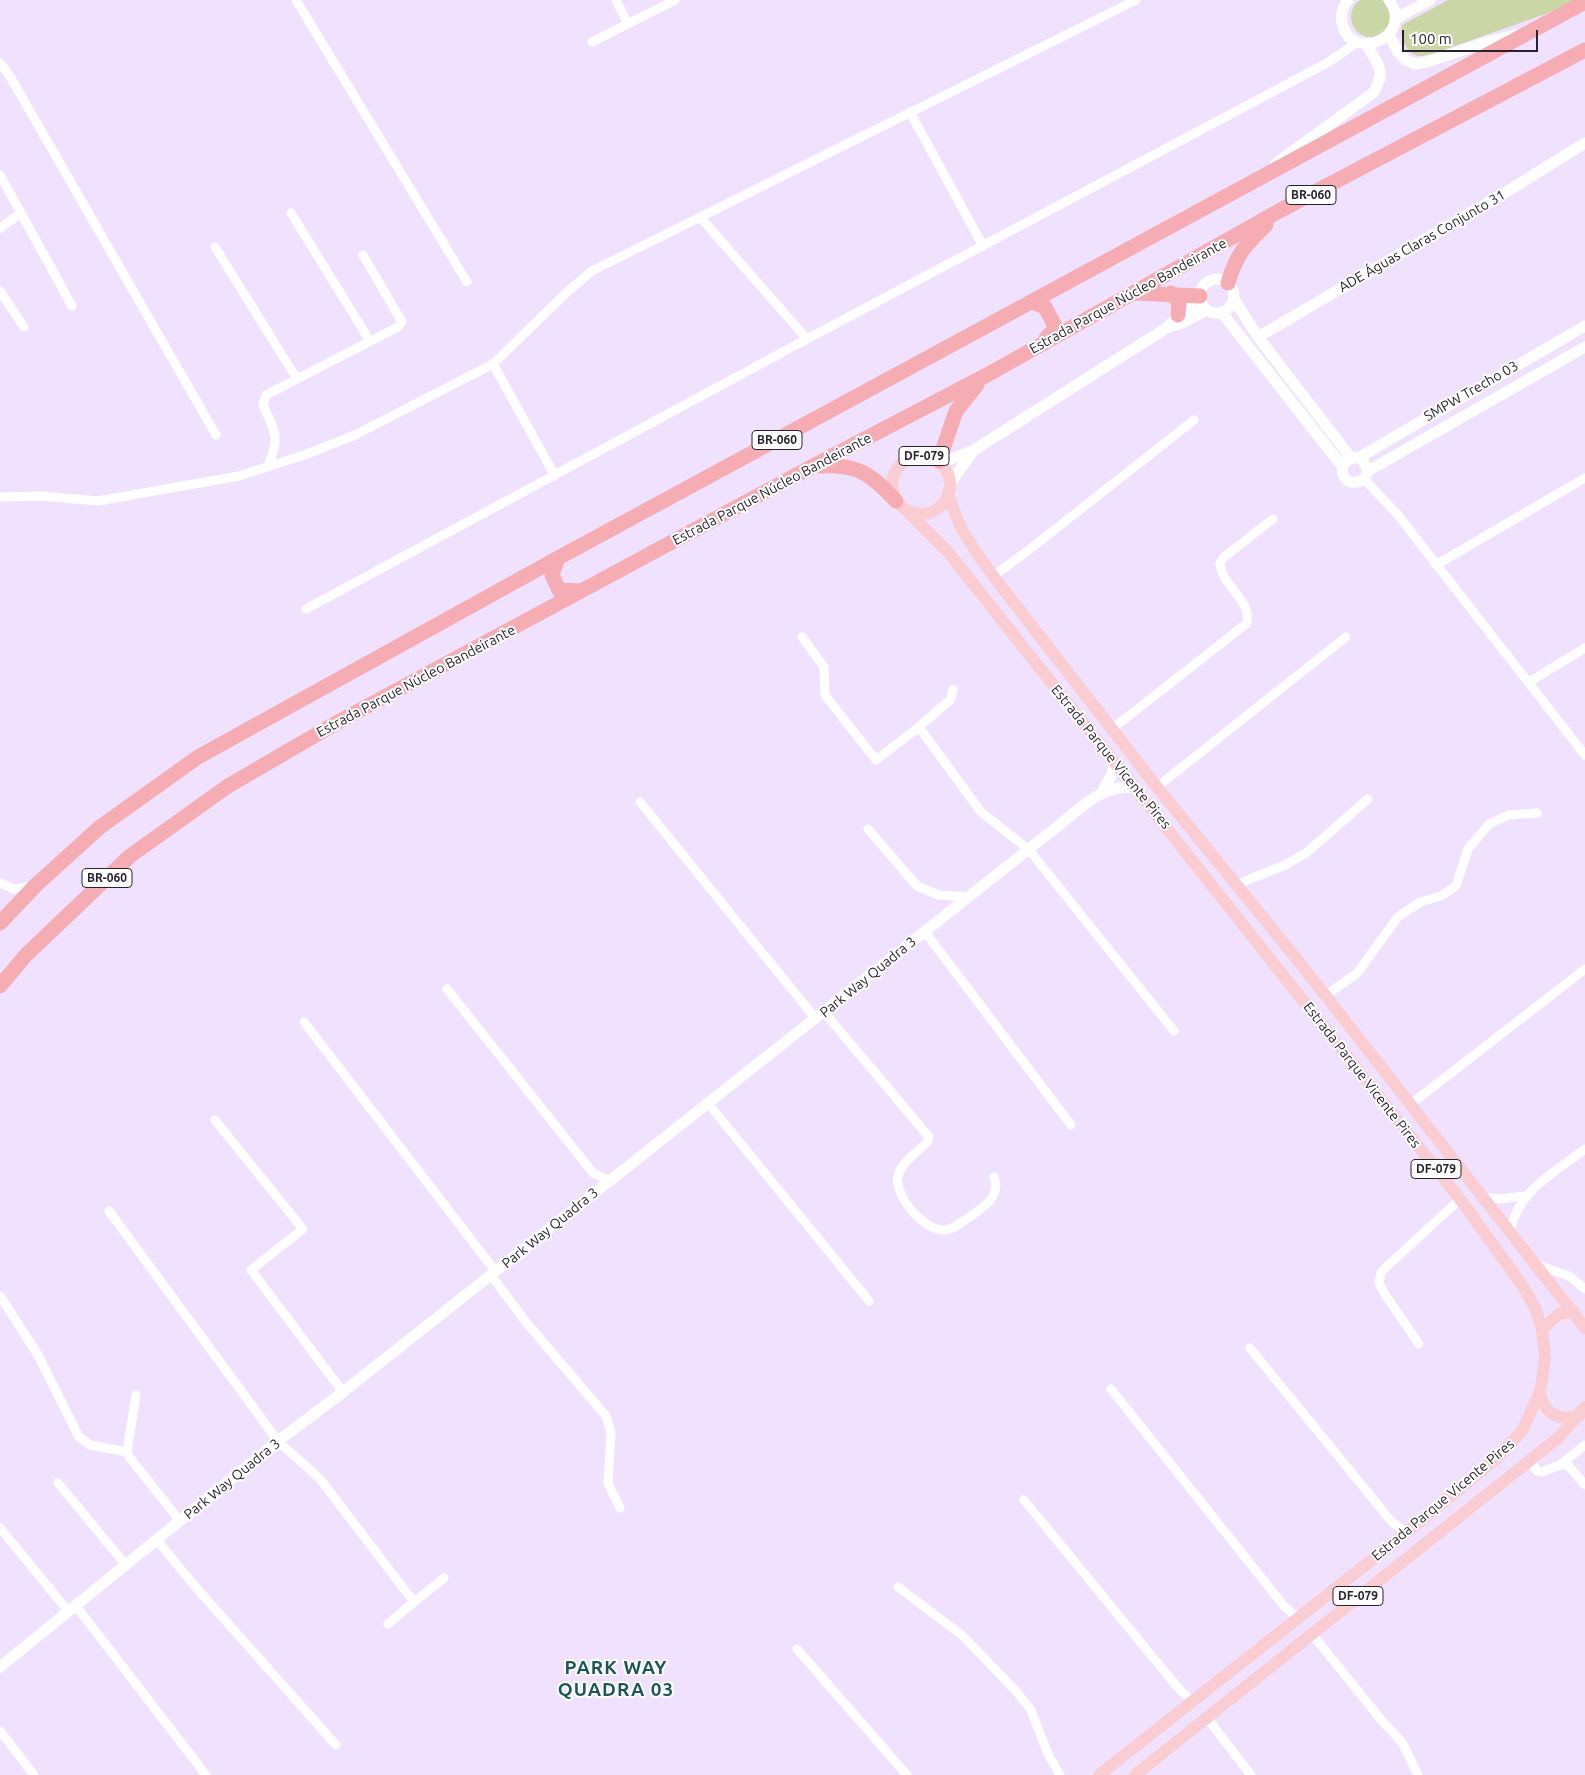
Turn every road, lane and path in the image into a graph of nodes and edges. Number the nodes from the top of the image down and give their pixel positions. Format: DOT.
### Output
graph roads {
  1 [pos="296,0"];
  2 [pos="616,0"];
  3 [pos="675,0"];
  4 [pos="1136,0"];
  5 [pos="1389,0"];
  6 [pos="1430,0"];
  7 [pos="1346,1"];
  8 [pos="1585,2"];
  9 [pos="1395,19"];
  10 [pos="628,24"];
  11 [pos="1528,32"];
  12 [pos="1389,34"];
  13 [pos="592,42"];
  14 [pos="1362,43"];
  15 [pos="1585,50"];
  16 [pos="0,63"];
  17 [pos="910,112"];
  18 [pos="1585,143"];
  19 [pos="0,175"];
  20 [pos="1250,183"];
  21 [pos="1279,212"];
  22 [pos="21,213"];
  23 [pos="291,213"];
  24 [pos="700,217"];
  25 [pos="0,228"];
  26 [pos="983,246"];
  27 [pos="215,247"];
  28 [pos="363,255"];
  29 [pos="466,282"];
  30 [pos="1228,283"];
  31 [pos="0,291"];
  32 [pos="1133,293"];
  33 [pos="1171,293"];
  34 [pos="1234,299"];
  35 [pos="1032,302"];
  36 [pos="1202,303"];
  37 [pos="72,306"];
  38 [pos="1222,313"];
  39 [pos="1178,315"];
  40 [pos="1585,326"];
  41 [pos="24,327"];
  42 [pos="1168,327"];
  43 [pos="1258,337"];
  44 [pos="806,339"];
  45 [pos="370,341"];
  46 [pos="1039,345"];
  47 [pos="1585,347"];
  48 [pos="1546,348"];
  49 [pos="493,364"];
  50 [pos="1557,364"];
  51 [pos="987,375"];
  52 [pos="297,379"];
  53 [pos="1423,419"];
  54 [pos="1194,420"];
  55 [pos="216,435"];
  56 [pos="1432,435"];
  57 [pos="974,450"];
  58 [pos="1355,458"];
  59 [pos="940,462"];
  60 [pos="813,466"];
  61 [pos="1342,466"];
  62 [pos="268,467"];
  63 [pos="1366,475"];
  64 [pos="555,476"];
  65 [pos="1585,478"];
  66 [pos="949,488"];
  67 [pos="0,497"];
  68 [pos="902,506"];
  69 [pos="1273,519"];
  70 [pos="558,558"];
  71 [pos="1436,565"];
  72 [pos="992,576"];
  73 [pos="581,592"];
  74 [pos="306,608"];
  75 [pos="1346,637"];
  76 [pos="802,638"];
  77 [pos="1585,648"];
  78 [pos="1529,682"];
  79 [pos="953,689"];
  80 [pos="919,727"];
  81 [pos="1112,729"];
  82 [pos="1585,755"];
  83 [pos="1114,763"];
  84 [pos="1157,787"];
  85 [pos="1136,788"];
  86 [pos="1102,792"];
  87 [pos="1368,799"];
  88 [pos="640,802"];
  89 [pos="1537,813"];
  90 [pos="868,828"];
  91 [pos="1029,850"];
  92 [pos="0,884"];
  93 [pos="1238,884"];
  94 [pos="36,885"];
  95 [pos="968,897"];
  96 [pos="0,923"];
  97 [pos="925,932"];
  98 [pos="1300,963"];
  99 [pos="1585,969"];
  100 [pos="1285,977"];
  101 [pos="0,986"];
  102 [pos="447,989"];
  103 [pos="1325,996"];
  104 [pos="820,1015"];
  105 [pos="304,1022"];
  106 [pos="1174,1030"];
  107 [pos="707,1102"];
  108 [pos="1411,1104"];
  109 [pos="215,1120"];
  110 [pos="1072,1125"];
  111 [pos="1585,1149"];
  112 [pos="593,1173"];
  113 [pos="994,1177"];
  114 [pos="610,1180"];
  115 [pos="596,1191"];
  116 [pos="1525,1196"];
  117 [pos="1484,1197"];
  118 [pos="1460,1199"];
  119 [pos="109,1211"];
  120 [pos="1510,1232"];
  121 [pos="1537,1265"];
  122 [pos="493,1273"];
  123 [pos="1585,1289"];
  124 [pos="0,1296"];
  125 [pos="869,1301"];
  126 [pos="1574,1311"];
  127 [pos="1585,1328"];
  128 [pos="1542,1329"];
  129 [pos="1419,1344"];
  130 [pos="1250,1348"];
  131 [pos="1111,1389"];
  132 [pos="343,1392"];
  133 [pos="1540,1392"];
  134 [pos="136,1395"];
  135 [pos="1582,1411"];
  136 [pos="278,1441"];
  137 [pos="1585,1445"];
  138 [pos="127,1452"];
  139 [pos="1530,1459"];
  140 [pos="1560,1465"];
  141 [pos="58,1482"];
  142 [pos="1585,1485"];
  143 [pos="1024,1500"];
  144 [pos="620,1508"];
  145 [pos="180,1521"];
  146 [pos="0,1528"];
  147 [pos="1406,1533"];
  148 [pos="157,1540"];
  149 [pos="126,1565"];
  150 [pos="444,1578"];
  151 [pos="898,1587"];
  152 [pos="414,1602"];
  153 [pos="72,1609"];
  154 [pos="1298,1619"];
  155 [pos="388,1624"];
  156 [pos="1312,1634"];
  157 [pos="797,1649"];
  158 [pos="0,1667"];
  159 [pos="1193,1702"];
  160 [pos="1207,1718"];
  161 [pos="0,1731"];
  162 [pos="336,1744"];
  163 [pos="34,1775"];
  164 [pos="206,1775"];
  165 [pos="907,1775"];
  166 [pos="1060,1775"];
  167 [pos="1099,1775"];
  168 [pos="1135,1775"];
  169 [pos="1251,1775"];
  170 [pos="1418,1775"];
  1 -- 29 [label="street"];
  2 -- 10 [label="street"];
  3 -- 10 [label="street"];
  4 -- 17 [label="street"];
  5 -- 9 [label="street"];
  6 -- 9 [label="street"];
  7 -- 14 [label="street"];
  8 -- 11 [label="highway, BR-060"];
  9 -- 12 [label="street"];
  10 -- 13 [label="street"];
  11 -- 12 [label="street"];
  11 -- 20 [label="highway, BR-060"];
  12 -- 14 [label="street"];
  14 -- 20 [label="street"];
  14 -- 26 [label="street"];
  15 -- 21 [label="highway, Estrada Parque Núcleo Bandeirante / BR-060"];
  16 -- 55 [label="street"];
  17 -- 24 [label="street"];
  17 -- 26 [label="street"];
  18 -- 43 [label="street, ADE Águas Claras Conjunto 31"];
  19 -- 22 [label="street"];
  20 -- 35 [label="highway, BR-060"];
  21 -- 30 [label="highway"];
  21 -- 32 [label="highway, Estrada Parque Núcleo Bandeirante / BR-060"];
  22 -- 25 [label="street"];
  22 -- 37 [label="street"];
  23 -- 45 [label="street"];
  24 -- 44 [label="street"];
  24 -- 49 [label="street"];
  26 -- 44 [label="street"];
  27 -- 52 [label="street"];
  28 -- 45 [label="street"];
  30 -- 34 [label="street"];
  30 -- 36 [label="street"];
  31 -- 41 [label="street"];
  32 -- 33 [label="highway"];
  32 -- 46 [label="highway, Estrada Parque Núcleo Bandeirante / BR-060"];
  33 -- 36 [label="highway"];
  33 -- 39 [label="highway"];
  34 -- 38 [label="street"];
  34 -- 43 [label="street"];
  35 -- 46 [label="highway"];
  35 -- 70 [label="highway, BR-060"];
  36 -- 38 [label="street"];
  36 -- 39 [label="street"];
  36 -- 42 [label="street"];
  38 -- 61 [label="street"];
  39 -- 42 [label="street"];
  40 -- 48 [label="street, SMPW Trecho 03"];
  42 -- 57 [label="street"];
  43 -- 58 [label="street"];
  44 -- 64 [label="street"];
  45 -- 52 [label="street"];
  46 -- 51 [label="highway, Estrada Parque Núcleo Bandeirante / BR-060"];
  47 -- 50 [label="street"];
  48 -- 50 [label="street"];
  48 -- 53 [label="street, SMPW Trecho 03"];
  49 -- 62 [label="street"];
  49 -- 64 [label="street"];
  50 -- 56 [label="street"];
  51 -- 59 [label="highway"];
  51 -- 60 [label="highway, Estrada Parque Núcleo Bandeirante / BR-060"];
  52 -- 62 [label="street"];
  53 -- 56 [label="street"];
  53 -- 58 [label="street, SMPW Trecho 03"];
  54 -- 72 [label="street"];
  56 -- 63 [label="street"];
  57 -- 59 [label="street"];
  57 -- 66 [label="street"];
  58 -- 61 [label="street"];
  58 -- 63 [label="street"];
  59 -- 66 [label="main road, Estrada Parque Vicente Pires / DF-079"];
  59 -- 68 [label="main road, DF-079"];
  60 -- 68 [label="highway"];
  60 -- 73 [label="highway, Estrada Parque Núcleo Bandeirante / BR-060"];
  61 -- 63 [label="street"];
  62 -- 67 [label="street"];
  63 -- 71 [label="street"];
  64 -- 74 [label="street"];
  65 -- 71 [label="street"];
  66 -- 68 [label="main road"];
  66 -- 72 [label="main road, Estrada Parque Vicente Pires / DF-079"];
  68 -- 83 [label="main road, Estrada Parque Vicente Pires / DF-079"];
  69 -- 81 [label="street"];
  70 -- 73 [label="highway"];
  70 -- 94 [label="highway, BR-060"];
  71 -- 78 [label="street"];
  72 -- 81 [label="main road, Estrada Parque Vicente Pires / DF-079"];
  73 -- 101 [label="highway, Estrada Parque Núcleo Bandeirante / BR-060"];
  75 -- 84 [label="street"];
  76 -- 80 [label="street"];
  77 -- 78 [label="street"];
  78 -- 82 [label="street"];
  79 -- 80 [label="street"];
  80 -- 91 [label="street"];
  81 -- 84 [label="main road, Estrada Parque Vicente Pires / DF-079"];
  83 -- 85 [label="main road, Estrada Parque Vicente Pires / DF-079"];
  83 -- 86 [label="street, Park Way Quadra 3"];
  84 -- 93 [label="main road, Estrada Parque Vicente Pires / DF-079"];
  85 -- 86 [label="street, Park Way Quadra 3"];
  85 -- 100 [label="main road, Estrada Parque Vicente Pires / DF-079"];
  86 -- 91 [label="street, Park Way Quadra 3"];
  87 -- 93 [label="street"];
  88 -- 104 [label="street"];
  89 -- 103 [label="street"];
  90 -- 95 [label="street"];
  91 -- 95 [label="street, Park Way Quadra 3"];
  91 -- 106 [label="street"];
  92 -- 94 [label="street"];
  93 -- 98 [label="main road, Estrada Parque Vicente Pires / DF-079"];
  94 -- 96 [label="highway, BR-060"];
  95 -- 97 [label="street, Park Way Quadra 3"];
  97 -- 104 [label="street, Park Way Quadra 3"];
  97 -- 110 [label="street"];
  98 -- 100 [label="main road"];
  98 -- 103 [label="main road, Estrada Parque Vicente Pires / DF-079"];
  99 -- 108 [label="street"];
  100 -- 118 [label="main road, Estrada Parque Vicente Pires / DF-079"];
  102 -- 112 [label="street"];
  103 -- 108 [label="main road, Estrada Parque Vicente Pires / DF-079"];
  104 -- 107 [label="street, Park Way Quadra 3"];
  104 -- 113 [label="street"];
  105 -- 122 [label="street"];
  107 -- 114 [label="street, Park Way Quadra 3"];
  107 -- 125 [label="street"];
  108 -- 117 [label="main road, Estrada Parque Vicente Pires / DF-079"];
  109 -- 132 [label="street"];
  111 -- 116 [label="street"];
  112 -- 114 [label="street"];
  112 -- 115 [label="street"];
  114 -- 115 [label="street, Park Way Quadra 3"];
  115 -- 122 [label="street, Park Way Quadra 3"];
  116 -- 117 [label="street"];
  116 -- 120 [label="street"];
  117 -- 120 [label="main road, Estrada Parque Vicente Pires / DF-079"];
  118 -- 128 [label="main road, Estrada Parque Vicente Pires / DF-079"];
  118 -- 129 [label="street"];
  119 -- 136 [label="street"];
  120 -- 121 [label="main road, Estrada Parque Vicente Pires / DF-079"];
  121 -- 123 [label="street"];
  121 -- 126 [label="main road, Estrada Parque Vicente Pires / DF-079"];
  122 -- 132 [label="street, Park Way Quadra 3"];
  122 -- 144 [label="street"];
  124 -- 138 [label="street"];
  126 -- 127 [label="main road, Estrada Parque Vicente Pires / DF-079"];
  126 -- 128 [label="main road"];
  128 -- 133 [label="main road, Estrada Parque Vicente Pires / DF-079"];
  130 -- 147 [label="street"];
  131 -- 154 [label="street"];
  132 -- 136 [label="street, Park Way Quadra 3"];
  133 -- 135 [label="main road"];
  133 -- 147 [label="main road, Estrada Parque Vicente Pires / DF-079"];
  134 -- 138 [label="street"];
  135 -- 139 [label="main road, Estrada Parque Vicente Pires / DF-079"];
  136 -- 145 [label="street, Park Way Quadra 3"];
  136 -- 152 [label="street"];
  137 -- 140 [label="street"];
  138 -- 145 [label="street"];
  139 -- 140 [label="street"];
  139 -- 156 [label="main road, Estrada Parque Vicente Pires / DF-079"];
  140 -- 142 [label="street"];
  141 -- 149 [label="street"];
  143 -- 159 [label="street"];
  145 -- 148 [label="street, Park Way Quadra 3"];
  146 -- 153 [label="street"];
  147 -- 154 [label="main road, Estrada Parque Vicente Pires / DF-079"];
  148 -- 149 [label="street, Park Way Quadra 3"];
  148 -- 162 [label="street"];
  149 -- 153 [label="street, Park Way Quadra 3"];
  150 -- 152 [label="street"];
  151 -- 166 [label="street"];
  152 -- 155 [label="street"];
  153 -- 158 [label="street, Park Way Quadra 3"];
  153 -- 164 [label="street"];
  154 -- 159 [label="main road, Estrada Parque Vicente Pires / DF-079"];
  156 -- 160 [label="main road, Estrada Parque Vicente Pires / DF-079"];
  156 -- 170 [label="street"];
  157 -- 165 [label="street"];
  159 -- 167 [label="main road, Estrada Parque Vicente Pires / DF-079"];
  160 -- 168 [label="main road, Estrada Parque Vicente Pires / DF-079"];
  160 -- 169 [label="street"];
  161 -- 163 [label="street"];
}
